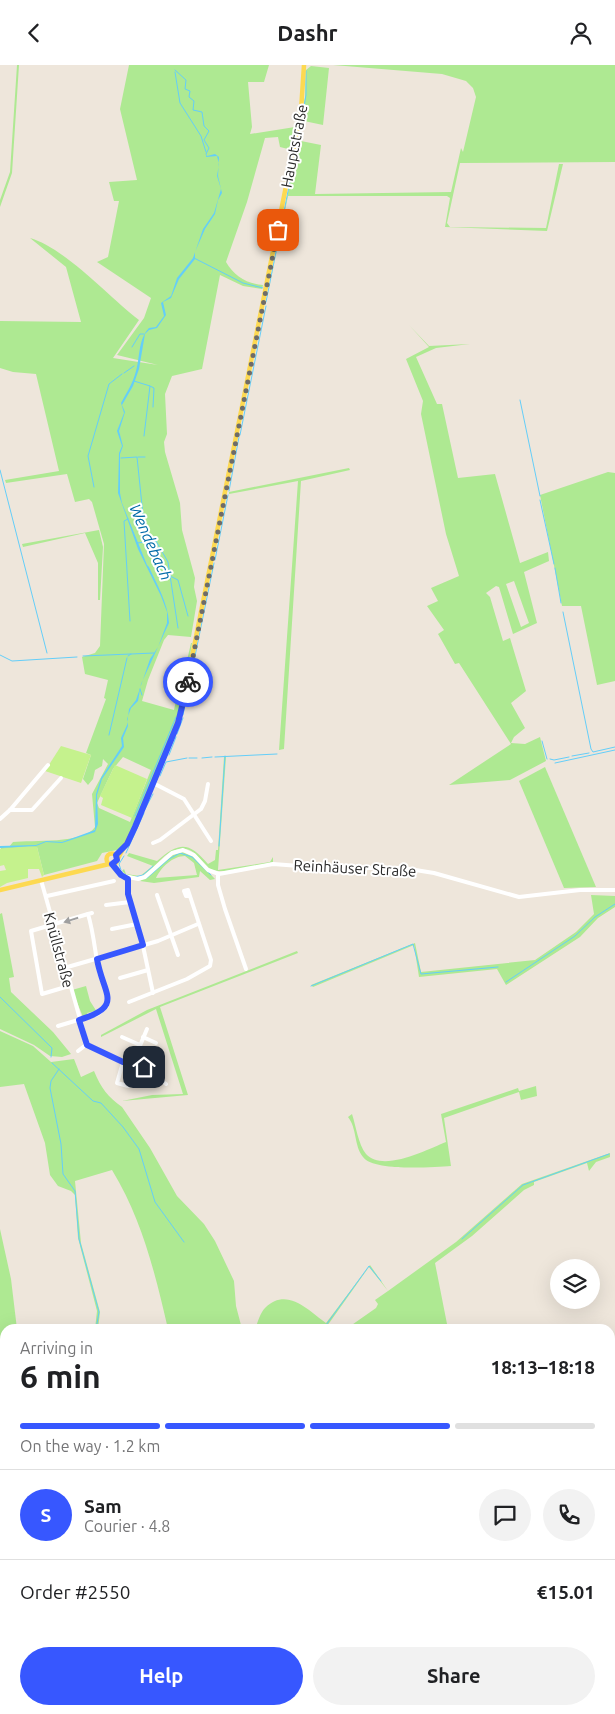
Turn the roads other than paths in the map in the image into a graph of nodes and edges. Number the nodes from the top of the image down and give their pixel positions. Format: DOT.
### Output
graph roads {
  1 [pos="304,65"];
  2 [pos="48,765"];
  3 [pos="61,778"];
  4 [pos="153,783"];
  5 [pos="208,784"];
  6 [pos="10,811"];
  7 [pos="194,814"];
  8 [pos="0,819"];
  9 [pos="211,841"];
  10 [pos="153,843"];
  11 [pos="113,861"];
  12 [pos="218,874"];
  13 [pos="128,879"];
  14 [pos="41,880"];
  15 [pos="114,881"];
  16 [pos="0,890"];
  17 [pos="614,890"];
  18 [pos="157,895"];
  19 [pos="47,896"];
  20 [pos="190,896"];
  21 [pos="130,902"];
  22 [pos="106,905"];
  23 [pos="137,924"];
  24 [pos="53,925"];
  25 [pos="198,925"];
  26 [pos="112,929"];
  27 [pos="172,936"];
  28 [pos="143,945"];
  29 [pos="178,955"];
  30 [pos="97,959"];
  31 [pos="64,968"];
  32 [pos="246,969"];
  33 [pos="148,970"];
  34 [pos="120,978"];
  35 [pos="69,986"];
  36 [pos="153,993"];
  37 [pos="129,1002"];
  38 [pos="79,1020"];
  39 [pos="58,1026"];
  40 [pos="147,1029"];
  41 [pos="122,1037"];
  42 [pos="143,1037"];
  43 [pos="156,1043"];
  44 [pos="89,1045"];
  45 [pos="140,1045"];
  46 [pos="78,1051"];
  47 [pos="134,1060"];
  48 [pos="122,1062"];
  49 [pos="161,1063"];
  50 [pos="153,1074"];
  51 [pos="166,1084"];
  52 [pos="145,1085"];
  53 [pos="128,1087"];
  1 -- 4 [label="main road, Hauptstraße"];
  2 -- 6 [label="street"];
  3 -- 6 [label="street"];
  4 -- 7 [label="street"];
  4 -- 11 [label="main road, Hauptstraße"];
  5 -- 7 [label="street"];
  6 -- 8 [label="street"];
  7 -- 9 [label="street"];
  7 -- 10 [label="street"];
  11 -- 13 [label="street"];
  11 -- 14 [label="main road"];
  12 -- 13 [label="street"];
  12 -- 17 [label="street, Reinhäuser Straße"];
  12 -- 32 [label="street"];
  13 -- 21 [label="street"];
  14 -- 16 [label="main road"];
  14 -- 19 [label="street, Knüllstraße"];
  15 -- 19 [label="street"];
  18 -- 27 [label="street"];
  19 -- 24 [label="street, Knüllstraße"];
  20 -- 25 [label="street"];
  21 -- 22 [label="street"];
  21 -- 23 [label="street"];
  23 -- 26 [label="street"];
  23 -- 28 [label="street"];
  30 -- 24 [label="street, one-way"];
  24 -- 31 [label="street, Knüllstraße"];
  24 -- 35 [label="street"];
  25 -- 27 [label="street"];
  25 -- 36 [label="street"];
  27 -- 28 [label="street"];
  27 -- 29 [label="street"];
  28 -- 30 [label="street"];
  28 -- 33 [label="street"];
  30 -- 31 [label="street"];
  30 -- 38 [label="street"];
  31 -- 35 [label="street, Knüllstraße"];
  33 -- 34 [label="street"];
  33 -- 36 [label="street"];
  35 -- 38 [label="street, Knüllstraße"];
  36 -- 37 [label="street"];
  38 -- 39 [label="street"];
  38 -- 44 [label="street, Knüllstraße"];
  40 -- 42 [label="street"];
  41 -- 45 [label="street"];
  42 -- 43 [label="street"];
  42 -- 45 [label="street"];
  44 -- 46 [label="street"];
  44 -- 48 [label="street"];
  45 -- 47 [label="street"];
  47 -- 48 [label="street"];
  47 -- 50 [label="street"];
  48 -- 53 [label="street"];
  49 -- 50 [label="street"];
  50 -- 51 [label="street"];
  50 -- 52 [label="street"];
}
